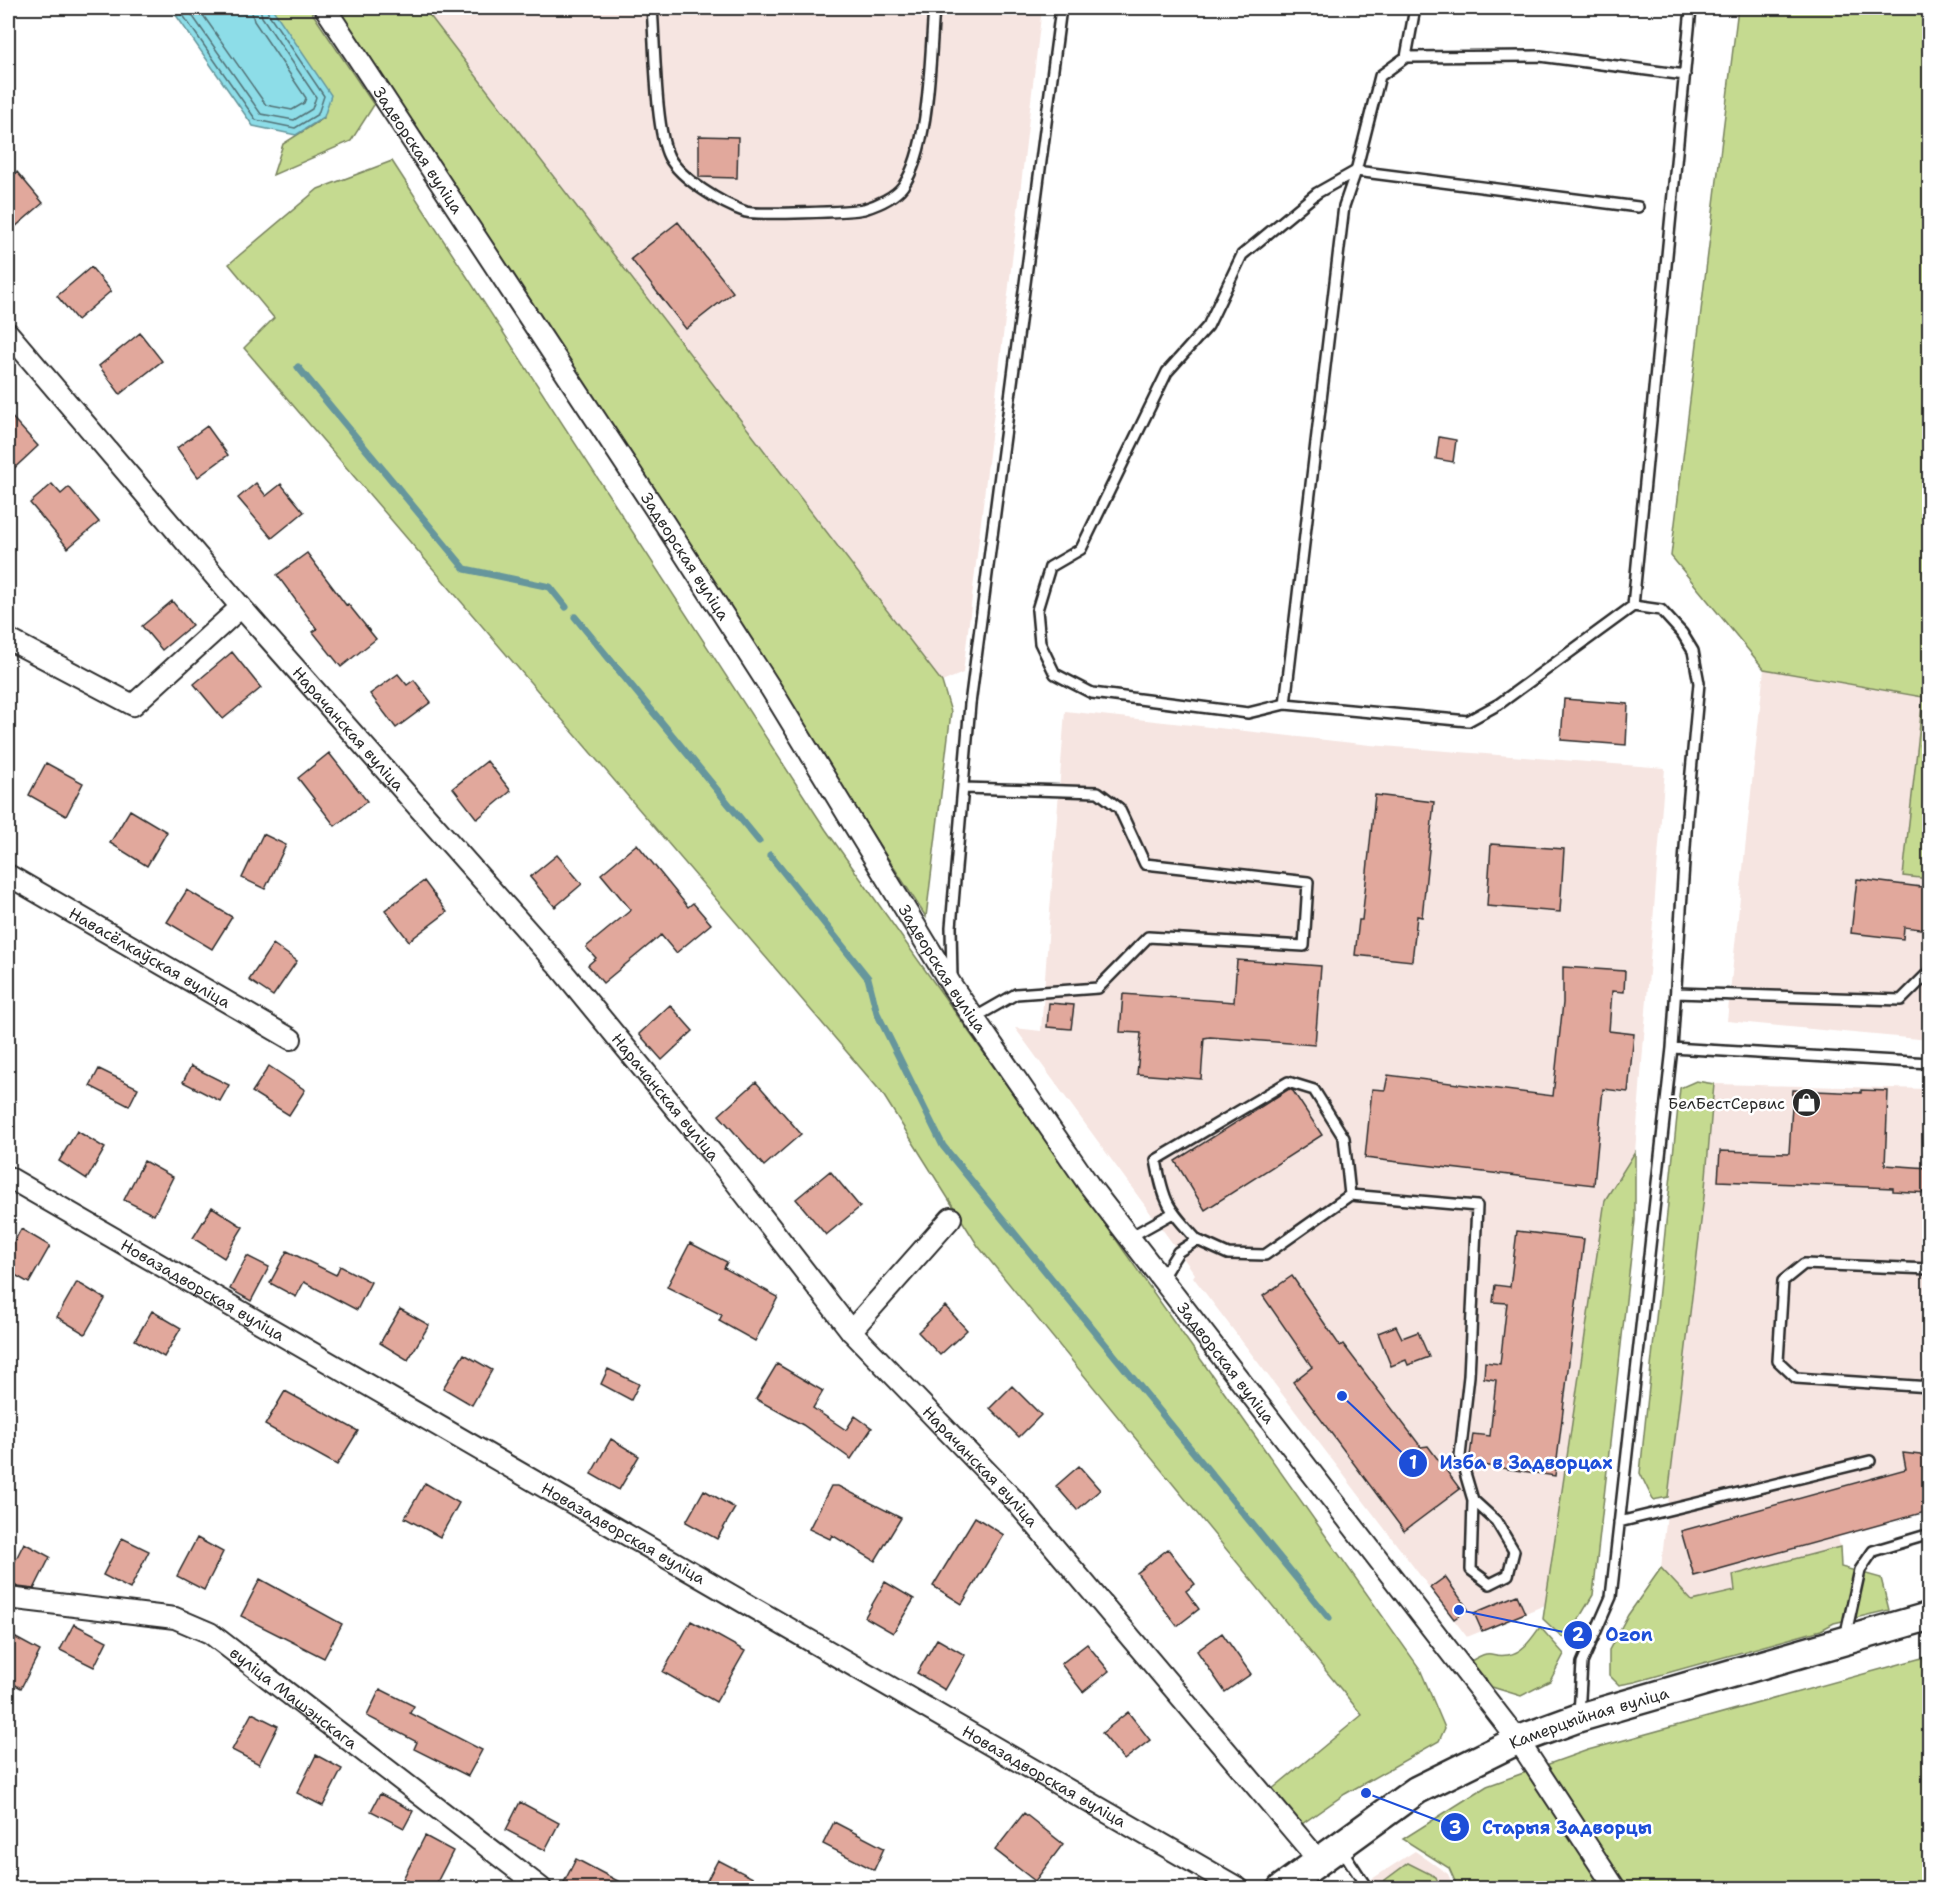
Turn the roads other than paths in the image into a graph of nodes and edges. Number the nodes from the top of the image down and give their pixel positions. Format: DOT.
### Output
graph roads {
  1 [pos="326,8"];
  2 [pos="652,8"];
  3 [pos="934,8"];
  4 [pos="1061,8"];
  5 [pos="1415,8"];
  6 [pos="1691,8"];
  7 [pos="1406,57"];
  8 [pos="1685,75"];
  9 [pos="1356,171"];
  10 [pos="1638,207"];
  11 [pos="8,333"];
  12 [pos="1633,606"];
  13 [pos="240,607"];
  14 [pos="8,639"];
  15 [pos="1285,704"];
  16 [pos="963,788"];
  17 [pos="8,875"];
  18 [pos="1929,971"];
  19 [pos="952,986"];
  20 [pos="1676,993"];
  21 [pos="974,1018"];
  22 [pos="291,1039"];
  23 [pos="1672,1048"];
  24 [pos="1929,1063"];
  25 [pos="8,1177"];
  26 [pos="1350,1195"];
  27 [pos="1173,1213"];
  28 [pos="951,1218"];
  29 [pos="1130,1237"];
  30 [pos="1197,1240"];
  31 [pos="1929,1269"];
  32 [pos="1161,1279"];
  33 [pos="851,1331"];
  34 [pos="1929,1387"];
  35 [pos="1870,1461"];
  36 [pos="1473,1500"];
  37 [pos="1619,1522"];
  38 [pos="1929,1534"];
  39 [pos="8,1598"];
  40 [pos="1929,1616"];
  41 [pos="1844,1640"];
  42 [pos="1578,1718"];
  43 [pos="1518,1740"];
  44 [pos="1331,1855"];
  45 [pos="541,1888"];
  46 [pos="1238,1888"];
  47 [pos="1282,1888"];
  48 [pos="1366,1888"];
  49 [pos="1616,1888"];
  1 -- 19 [label="street, Задворская вуліца"];
  2 -- 3 [label="lane"];
  4 -- 16 [label="lane"];
  5 -- 7 [label="lane"];
  6 -- 8 [label="lane"];
  7 -- 8 [label="lane"];
  7 -- 9 [label="lane"];
  8 -- 12 [label="lane"];
  9 -- 10 [label="lane"];
  9 -- 15 [label="lane"];
  9 -- 15 [label="lane"];
  11 -- 13 [label="street, Нарачанская вуліца"];
  12 -- 15 [label="lane"];
  12 -- 20 [label="lane"];
  13 -- 14 [label="street"];
  13 -- 33 [label="street, Нарачанская вуліца"];
  16 -- 19 [label="lane"];
  16 -- 21 [label="lane"];
  17 -- 22 [label="street, Навасёлкаўская вуліца"];
  18 -- 20 [label="lane"];
  19 -- 21 [label="street, Задворская вуліца"];
  20 -- 23 [label="lane"];
  21 -- 29 [label="street, Задворская вуліца"];
  23 -- 24 [label="lane"];
  23 -- 37 [label="lane"];
  25 -- 46 [label="street, Новазадворская вуліца"];
  26 -- 27 [label="lane"];
  26 -- 30 [label="lane"];
  26 -- 36 [label="lane"];
  27 -- 29 [label="lane"];
  27 -- 30 [label="lane"];
  28 -- 33 [label="street"];
  29 -- 32 [label="street, Задворская вуліца"];
  30 -- 32 [label="lane"];
  31 -- 34 [label="lane"];
  32 -- 43 [label="street, Задворская вуліца"];
  33 -- 44 [label="street, Нарачанская вуліца"];
  35 -- 37 [label="lane"];
  36 -- 36 [label="lane"];
  37 -- 42 [label="lane"];
  38 -- 41 [label="lane"];
  39 -- 45 [label="street, вуліца Машэнскага"];
  40 -- 41 [label="main road, Камерцыйная вуліца"];
  41 -- 42 [label="main road, Камерцыйная вуліца"];
  42 -- 43 [label="main road, Камерцыйная вуліца"];
  43 -- 44 [label="main road, Камерцыйная вуліца"];
  43 -- 49 [label="street, Задворская вуліца"];
  44 -- 47 [label="main road, Камерцыйная вуліца"];
  44 -- 48 [label="lane"];
}
